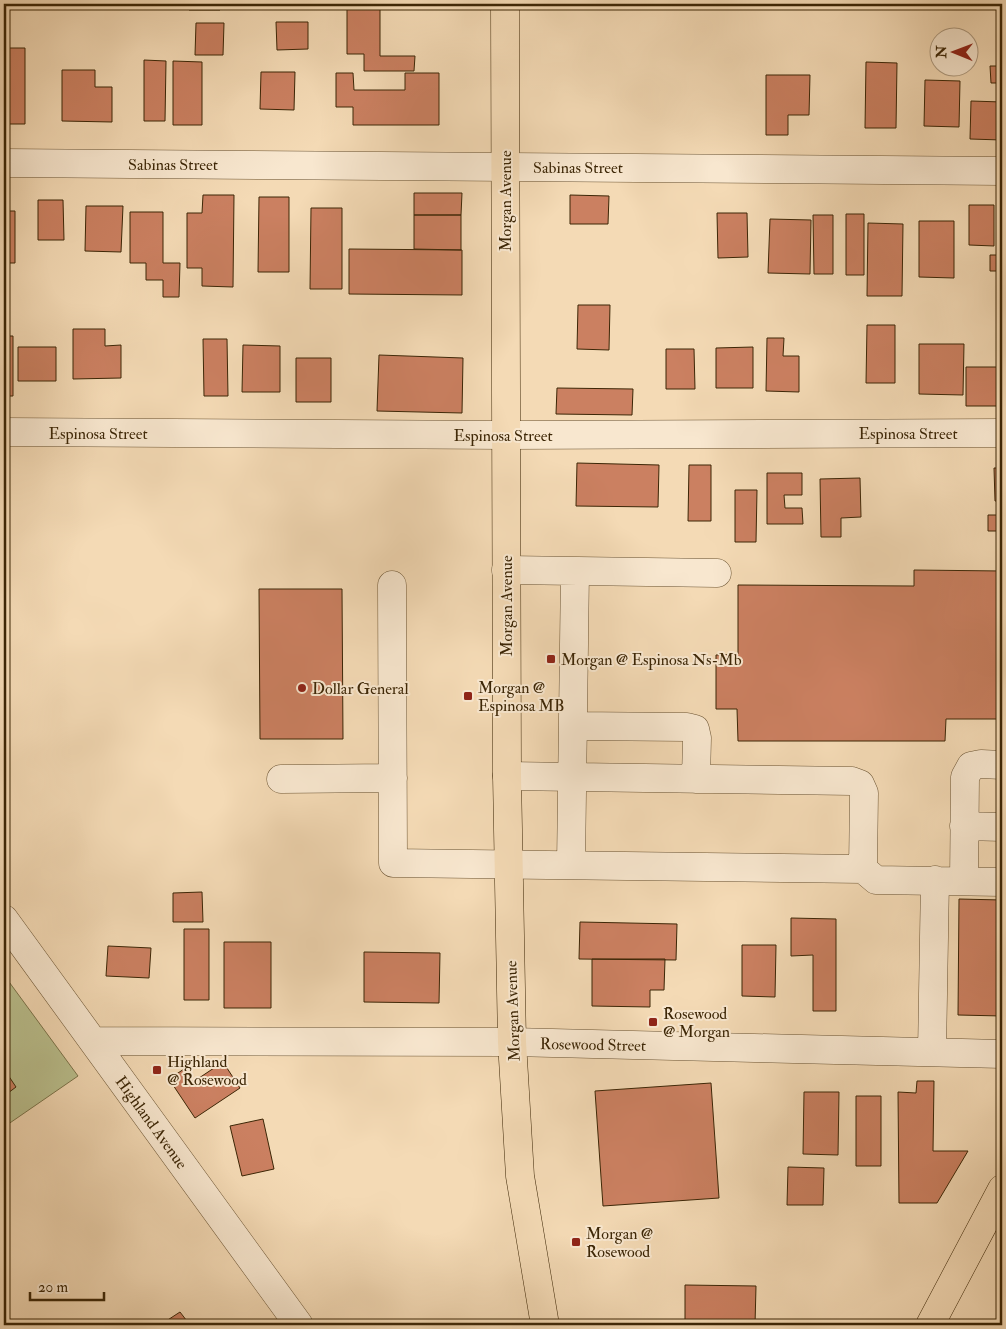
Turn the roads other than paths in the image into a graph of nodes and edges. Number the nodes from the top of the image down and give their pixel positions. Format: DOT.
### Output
graph roads {
  1 [pos="505,4"];
  2 [pos="4,163"];
  3 [pos="505,167"];
  4 [pos="1002,171"];
  5 [pos="4,432"];
  6 [pos="1002,433"];
  7 [pos="506,435"];
  8 [pos="506,570"];
  9 [pos="575,571"];
  10 [pos="717,573"];
  11 [pos="392,585"];
  12 [pos="573,726"];
  13 [pos="1002,765"];
  14 [pos="507,776"];
  15 [pos="572,777"];
  16 [pos="393,778"];
  17 [pos="281,779"];
  18 [pos="696,779"];
  19 [pos="964,826"];
  20 [pos="1002,826"];
  21 [pos="508,865"];
  22 [pos="571,865"];
  23 [pos="863,868"];
  24 [pos="935,880"];
  25 [pos="964,881"];
  26 [pos="1002,882"];
  27 [pos="4,919"];
  28 [pos="93,1041"];
  29 [pos="512,1042"];
  30 [pos="932,1052"];
  31 [pos="1002,1054"];
  32 [pos="1002,1190"];
  33 [pos="299,1325"];
  34 [pos="544,1325"];
  35 [pos="930,1325"];
  1 -- 3 [label="main road, Morgan Avenue"];
  2 -- 3 [label="street, Sabinas Street"];
  3 -- 4 [label="street, Sabinas Street"];
  3 -- 7 [label="main road, Morgan Avenue"];
  5 -- 7 [label="street, Espinosa Street"];
  6 -- 7 [label="street, Espinosa Street"];
  7 -- 8 [label="main road, Morgan Avenue"];
  8 -- 9 [label="street"];
  8 -- 14 [label="main road, Morgan Avenue"];
  9 -- 10 [label="street"];
  9 -- 12 [label="street"];
  11 -- 16 [label="street"];
  12 -- 15 [label="street"];
  12 -- 18 [label="street"];
  13 -- 19 [label="street"];
  14 -- 15 [label="street"];
  14 -- 21 [label="main road, Morgan Avenue"];
  15 -- 18 [label="street"];
  15 -- 22 [label="street"];
  16 -- 17 [label="street"];
  16 -- 21 [label="street"];
  18 -- 23 [label="street"];
  19 -- 20 [label="street"];
  19 -- 25 [label="street"];
  21 -- 22 [label="street"];
  21 -- 29 [label="main road, Morgan Avenue"];
  22 -- 23 [label="street"];
  23 -- 24 [label="street"];
  24 -- 25 [label="street"];
  24 -- 30 [label="street"];
  25 -- 26 [label="street"];
  27 -- 28 [label="street, Highland Avenue"];
  28 -- 29 [label="street, Rosewood Street"];
  28 -- 33 [label="street, Highland Avenue"];
  29 -- 30 [label="street, Rosewood Street"];
  29 -- 34 [label="main road, Morgan Avenue"];
  30 -- 31 [label="street, Rosewood Street"];
  32 -- 35 [label="main road"];
}
